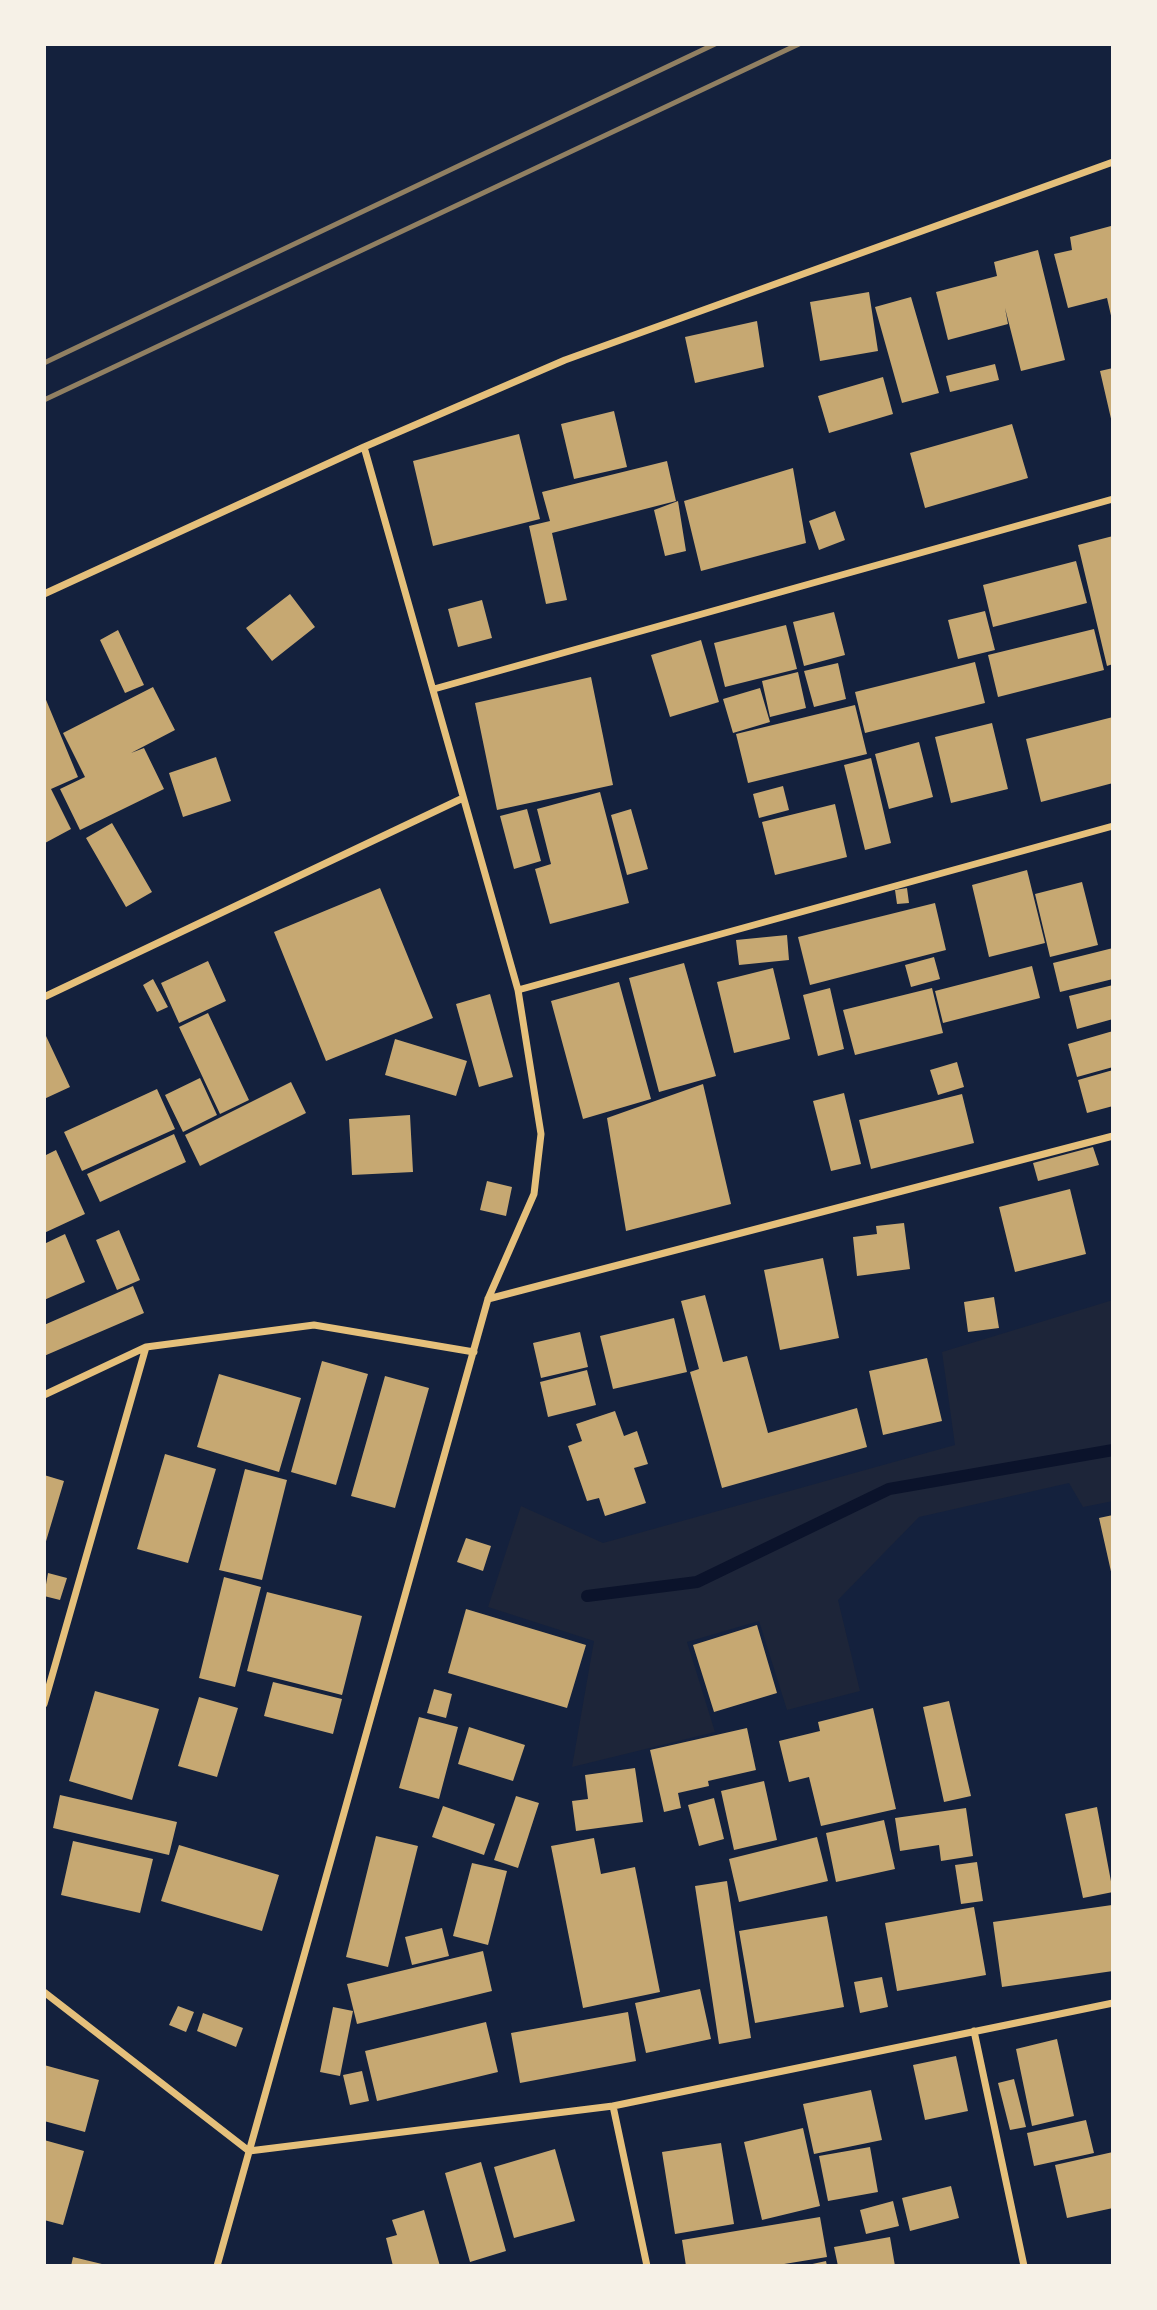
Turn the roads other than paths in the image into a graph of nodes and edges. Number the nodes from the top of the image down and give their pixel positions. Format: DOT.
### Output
graph roads {
  1 [pos="1113,162"];
  2 [pos="363,447"];
  3 [pos="1113,499"];
  4 [pos="44,594"];
  5 [pos="434,689"];
  6 [pos="463,798"];
  7 [pos="1113,826"];
  8 [pos="518,990"];
  9 [pos="44,998"];
  10 [pos="1113,1136"];
  11 [pos="488,1299"];
  12 [pos="146,1347"];
  13 [pos="474,1352"];
  14 [pos="44,1395"];
  15 [pos="44,1704"];
  16 [pos="44,1992"];
  17 [pos="1113,2003"];
  18 [pos="974,2031"];
  19 [pos="613,2106"];
  20 [pos="249,2151"];
  21 [pos="217,2266"];
  22 [pos="647,2266"];
  23 [pos="1024,2266"];
  1 -- 2 [label="street"];
  2 -- 4 [label="street"];
  2 -- 5 [label="street"];
  3 -- 5 [label="street"];
  5 -- 6 [label="street"];
  6 -- 8 [label="street"];
  6 -- 9 [label="street"];
  7 -- 8 [label="street"];
  8 -- 11 [label="street"];
  10 -- 11 [label="street"];
  11 -- 13 [label="street"];
  12 -- 13 [label="street"];
  12 -- 14 [label="street"];
  12 -- 15 [label="street"];
  13 -- 20 [label="street"];
  16 -- 20 [label="street"];
  17 -- 18 [label="street"];
  18 -- 19 [label="street"];
  18 -- 23 [label="street"];
  19 -- 20 [label="street"];
  19 -- 22 [label="street"];
  20 -- 21 [label="street"];
}
